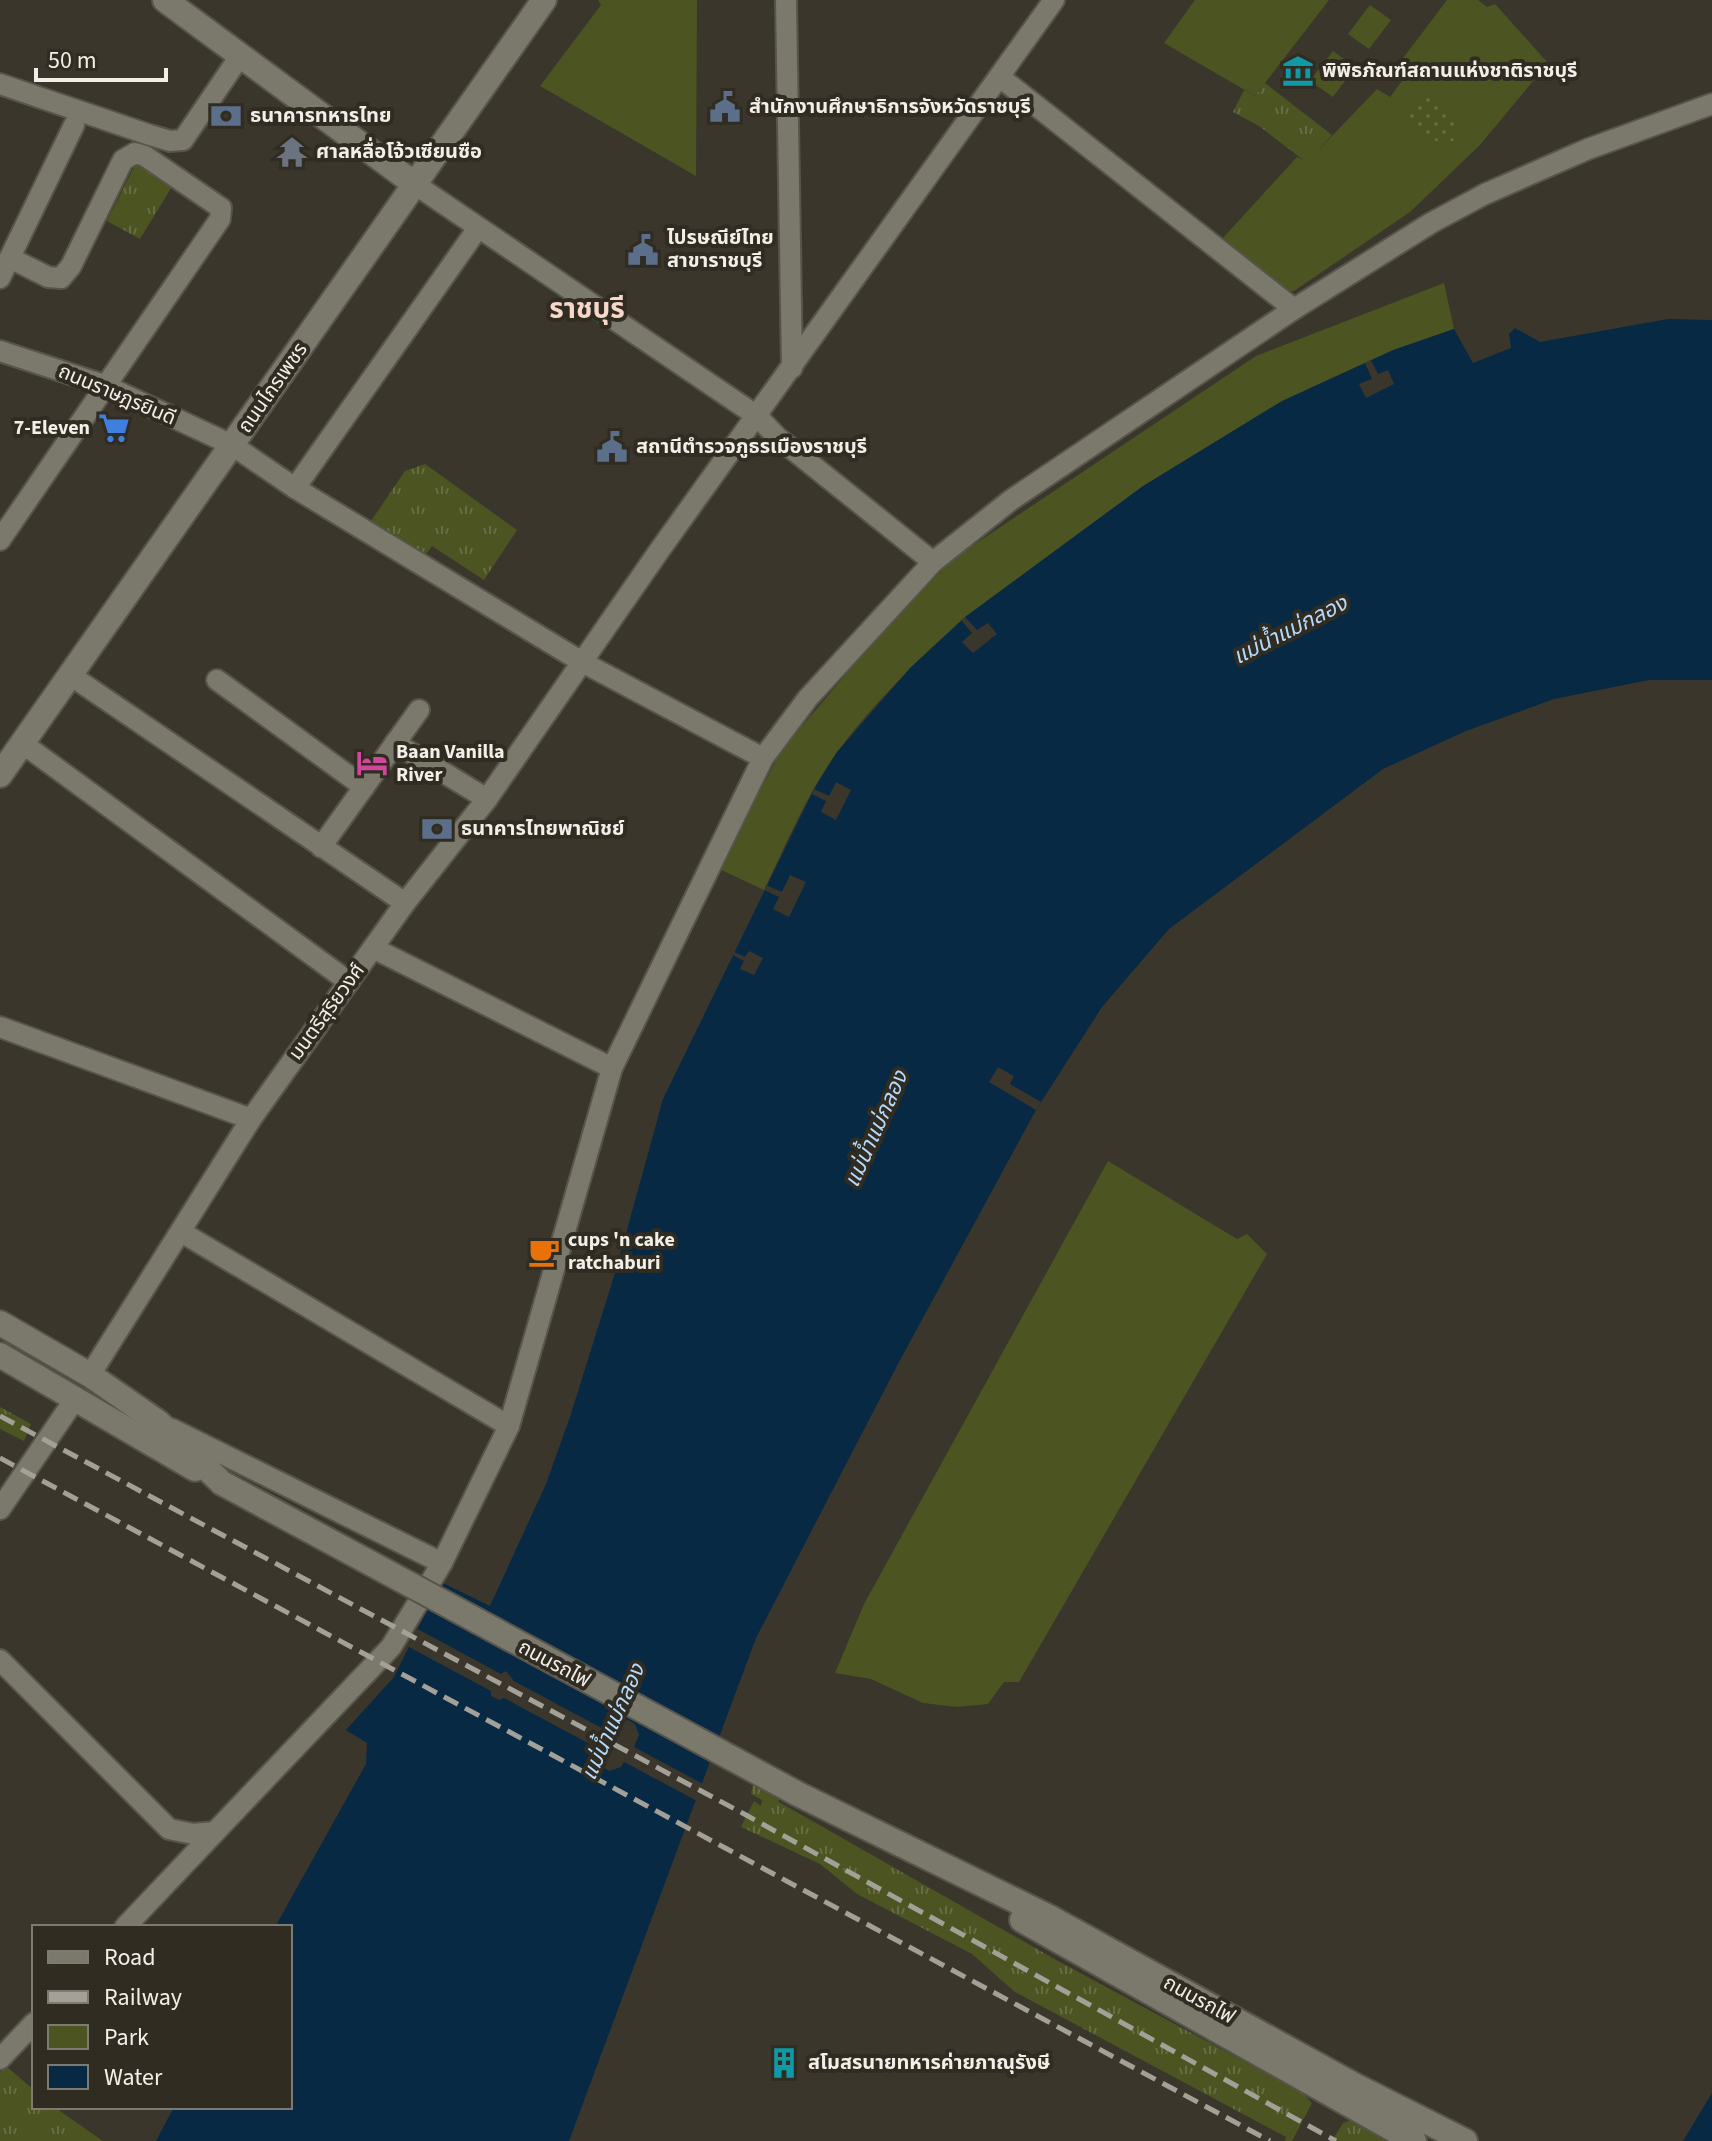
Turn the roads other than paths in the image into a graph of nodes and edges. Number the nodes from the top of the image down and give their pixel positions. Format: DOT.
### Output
graph roads {
  1 [pos="165,0"];
  2 [pos="544,0"];
  3 [pos="786,0"];
  4 [pos="1054,0"];
  5 [pos="240,56"];
  6 [pos="1001,78"];
  7 [pos="0,84"];
  8 [pos="1712,104"];
  9 [pos="74,125"];
  10 [pos="416,185"];
  11 [pos="478,228"];
  12 [pos="10,258"];
  13 [pos="0,278"];
  14 [pos="1294,309"];
  15 [pos="0,351"];
  16 [pos="792,368"];
  17 [pos="104,385"];
  18 [pos="757,416"];
  19 [pos="232,445"];
  20 [pos="295,488"];
  21 [pos="0,540"];
  22 [pos="933,562"];
  23 [pos="582,662"];
  24 [pos="70,675"];
  25 [pos="217,680"];
  26 [pos="419,710"];
  27 [pos="22,743"];
  28 [pos="395,743"];
  29 [pos="763,758"];
  30 [pos="0,775"];
  31 [pos="364,787"];
  32 [pos="487,799"];
  33 [pos="321,847"];
  34 [pos="405,903"];
  35 [pos="373,948"];
  36 [pos="349,982"];
  37 [pos="0,1027"];
  38 [pos="612,1068"];
  39 [pos="251,1119"];
  40 [pos="181,1232"];
  41 [pos="0,1323"];
  42 [pos="0,1355"];
  43 [pos="90,1375"];
  44 [pos="75,1399"];
  45 [pos="158,1422"];
  46 [pos="509,1426"];
  47 [pos="222,1483"];
  48 [pos="0,1509"];
  49 [pos="442,1563"];
  50 [pos="0,1660"];
  51 [pos="215,1832"];
  52 [pos="931,1863"];
  53 [pos="127,1925"];
  54 [pos="32,2025"];
  55 [pos="1,2055"];
  56 [pos="1414,2141"];
  57 [pos="1465,2141"];
  1 -- 5 [label="main road"];
  2 -- 10 [label="main road, ถนนไกรเพชร"];
  3 -- 16 [label="street"];
  4 -- 6 [label="street, มนตรีสุริยวงศ์"];
  5 -- 7 [label="street"];
  5 -- 10 [label="main road"];
  6 -- 14 [label="street"];
  6 -- 16 [label="street, มนตรีสุริยวงศ์"];
  8 -- 14 [label="street"];
  9 -- 12 [label="street"];
  10 -- 11 [label="street"];
  10 -- 19 [label="main road, ถนนไกรเพชร"];
  11 -- 18 [label="street"];
  11 -- 20 [label="street"];
  12 -- 13 [label="street"];
  12 -- 17 [label="street"];
  14 -- 22 [label="street"];
  15 -- 17 [label="street, ถนนราษฎรยินดี"];
  16 -- 18 [label="street, มนตรีสุริยวงศ์"];
  17 -- 19 [label="street, ถนนราษฎรยินดี"];
  17 -- 21 [label="street"];
  18 -- 22 [label="street"];
  18 -- 23 [label="street, มนตรีสุริยวงศ์"];
  19 -- 20 [label="street, ถนนราษฎรยินดี"];
  19 -- 24 [label="main road, ถนนไกรเพชร"];
  20 -- 23 [label="street, ถนนราษฎรยินดี"];
  22 -- 29 [label="street"];
  23 -- 29 [label="street, ถนนราษฎรยินดี"];
  23 -- 32 [label="street, มนตรีสุริยวงศ์"];
  24 -- 27 [label="main road, ถนนไกรเพชร"];
  24 -- 33 [label="street"];
  25 -- 31 [label="street"];
  26 -- 28 [label="street"];
  27 -- 30 [label="main road, ถนนไกรเพชร"];
  27 -- 36 [label="street"];
  28 -- 31 [label="street"];
  28 -- 32 [label="street"];
  29 -- 38 [label="street"];
  31 -- 33 [label="street"];
  32 -- 34 [label="street, มนตรีสุริยวงศ์"];
  33 -- 34 [label="street"];
  34 -- 35 [label="street, มนตรีสุริยวงศ์"];
  35 -- 36 [label="street, มนตรีสุริยวงศ์"];
  35 -- 38 [label="street"];
  36 -- 39 [label="street, มนตรีสุริยวงศ์"];
  37 -- 39 [label="street"];
  38 -- 46 [label="street"];
  39 -- 40 [label="street, มนตรีสุริยวงศ์"];
  40 -- 43 [label="street, มนตรีสุริยวงศ์"];
  40 -- 46 [label="street"];
  41 -- 43 [label="main road, ถนนรถไฟ"];
  42 -- 44 [label="main road, ถนนรถไฟ"];
  43 -- 45 [label="main road, ถนนรถไฟ"];
  44 -- 47 [label="main road, ถนนรถไฟ"];
  44 -- 48 [label="street"];
  45 -- 47 [label="main road, ถนนรถไฟ"];
  45 -- 49 [label="street"];
  46 -- 49 [label="street"];
  47 -- 52 [label="main road, ถนนรถไฟ, bridge"];
  49 -- 51 [label="street"];
  50 -- 51 [label="street"];
  51 -- 53 [label="street"];
  52 -- 56 [label="main road, ถนนรถไฟ"];
  52 -- 57 [label="main road, ถนนรถไฟ"];
  54 -- 55 [label="street"];
}
